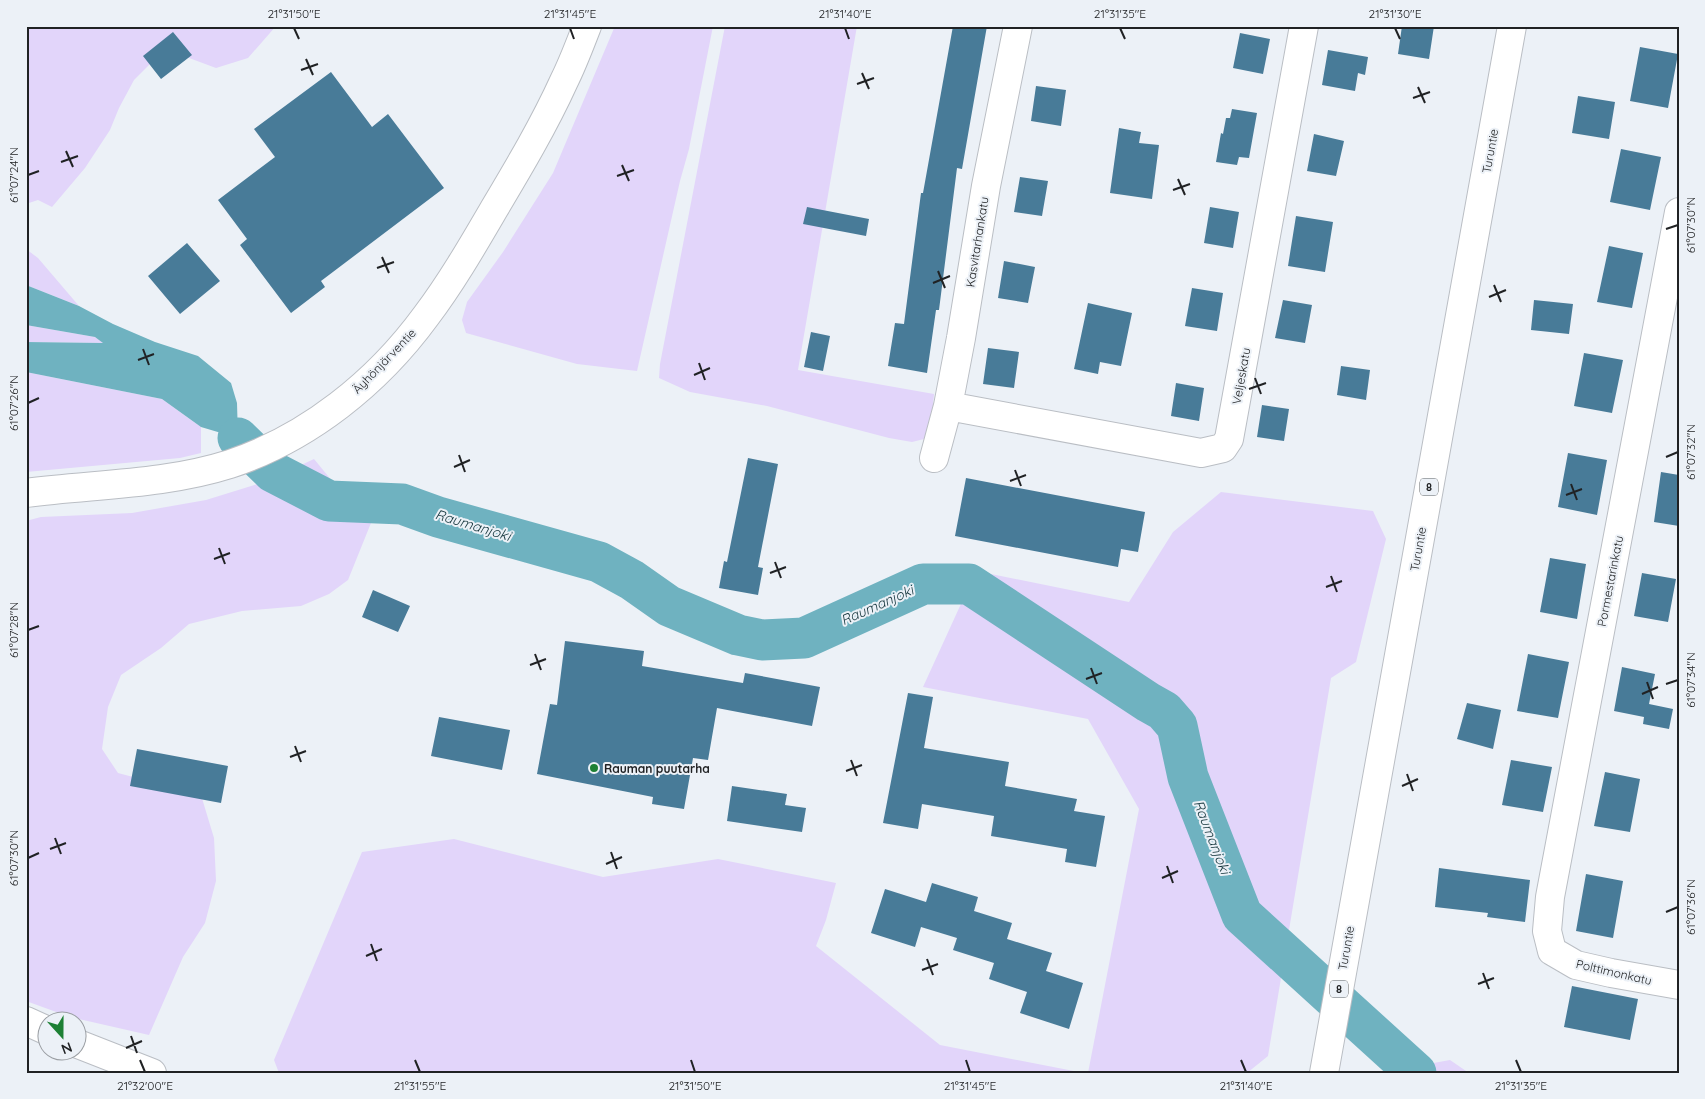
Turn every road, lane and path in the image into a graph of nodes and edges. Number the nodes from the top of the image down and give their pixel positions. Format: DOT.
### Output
graph roads {
  1 [pos="588,26"];
  2 [pos="1018,26"];
  3 [pos="1304,26"];
  4 [pos="1512,26"];
  5 [pos="1679,212"];
  6 [pos="948,406"];
  7 [pos="934,458"];
  8 [pos="26,493"];
  9 [pos="1552,951"];
  10 [pos="1679,985"];
  11 [pos="26,1021"];
  12 [pos="38,1026"];
  13 [pos="88,1048"];
  14 [pos="152,1073"];
  15 [pos="1324,1073"];
  1 -- 8 [label="main road, Äyhönjärventie"];
  2 -- 6 [label="main road, Kasvitarhankatu"];
  3 -- 6 [label="main road, Veljeskatu"];
  4 -- 15 [label="main road, Turuntie / 8"];
  5 -- 9 [label="main road, Pormestarinkatu"];
  6 -- 7 [label="main road, Kasvitarhankatu"];
  9 -- 10 [label="main road, Polttimonkatu"];
  11 -- 12 [label="main road"];
  13 -- 14 [label="main road"];
}
